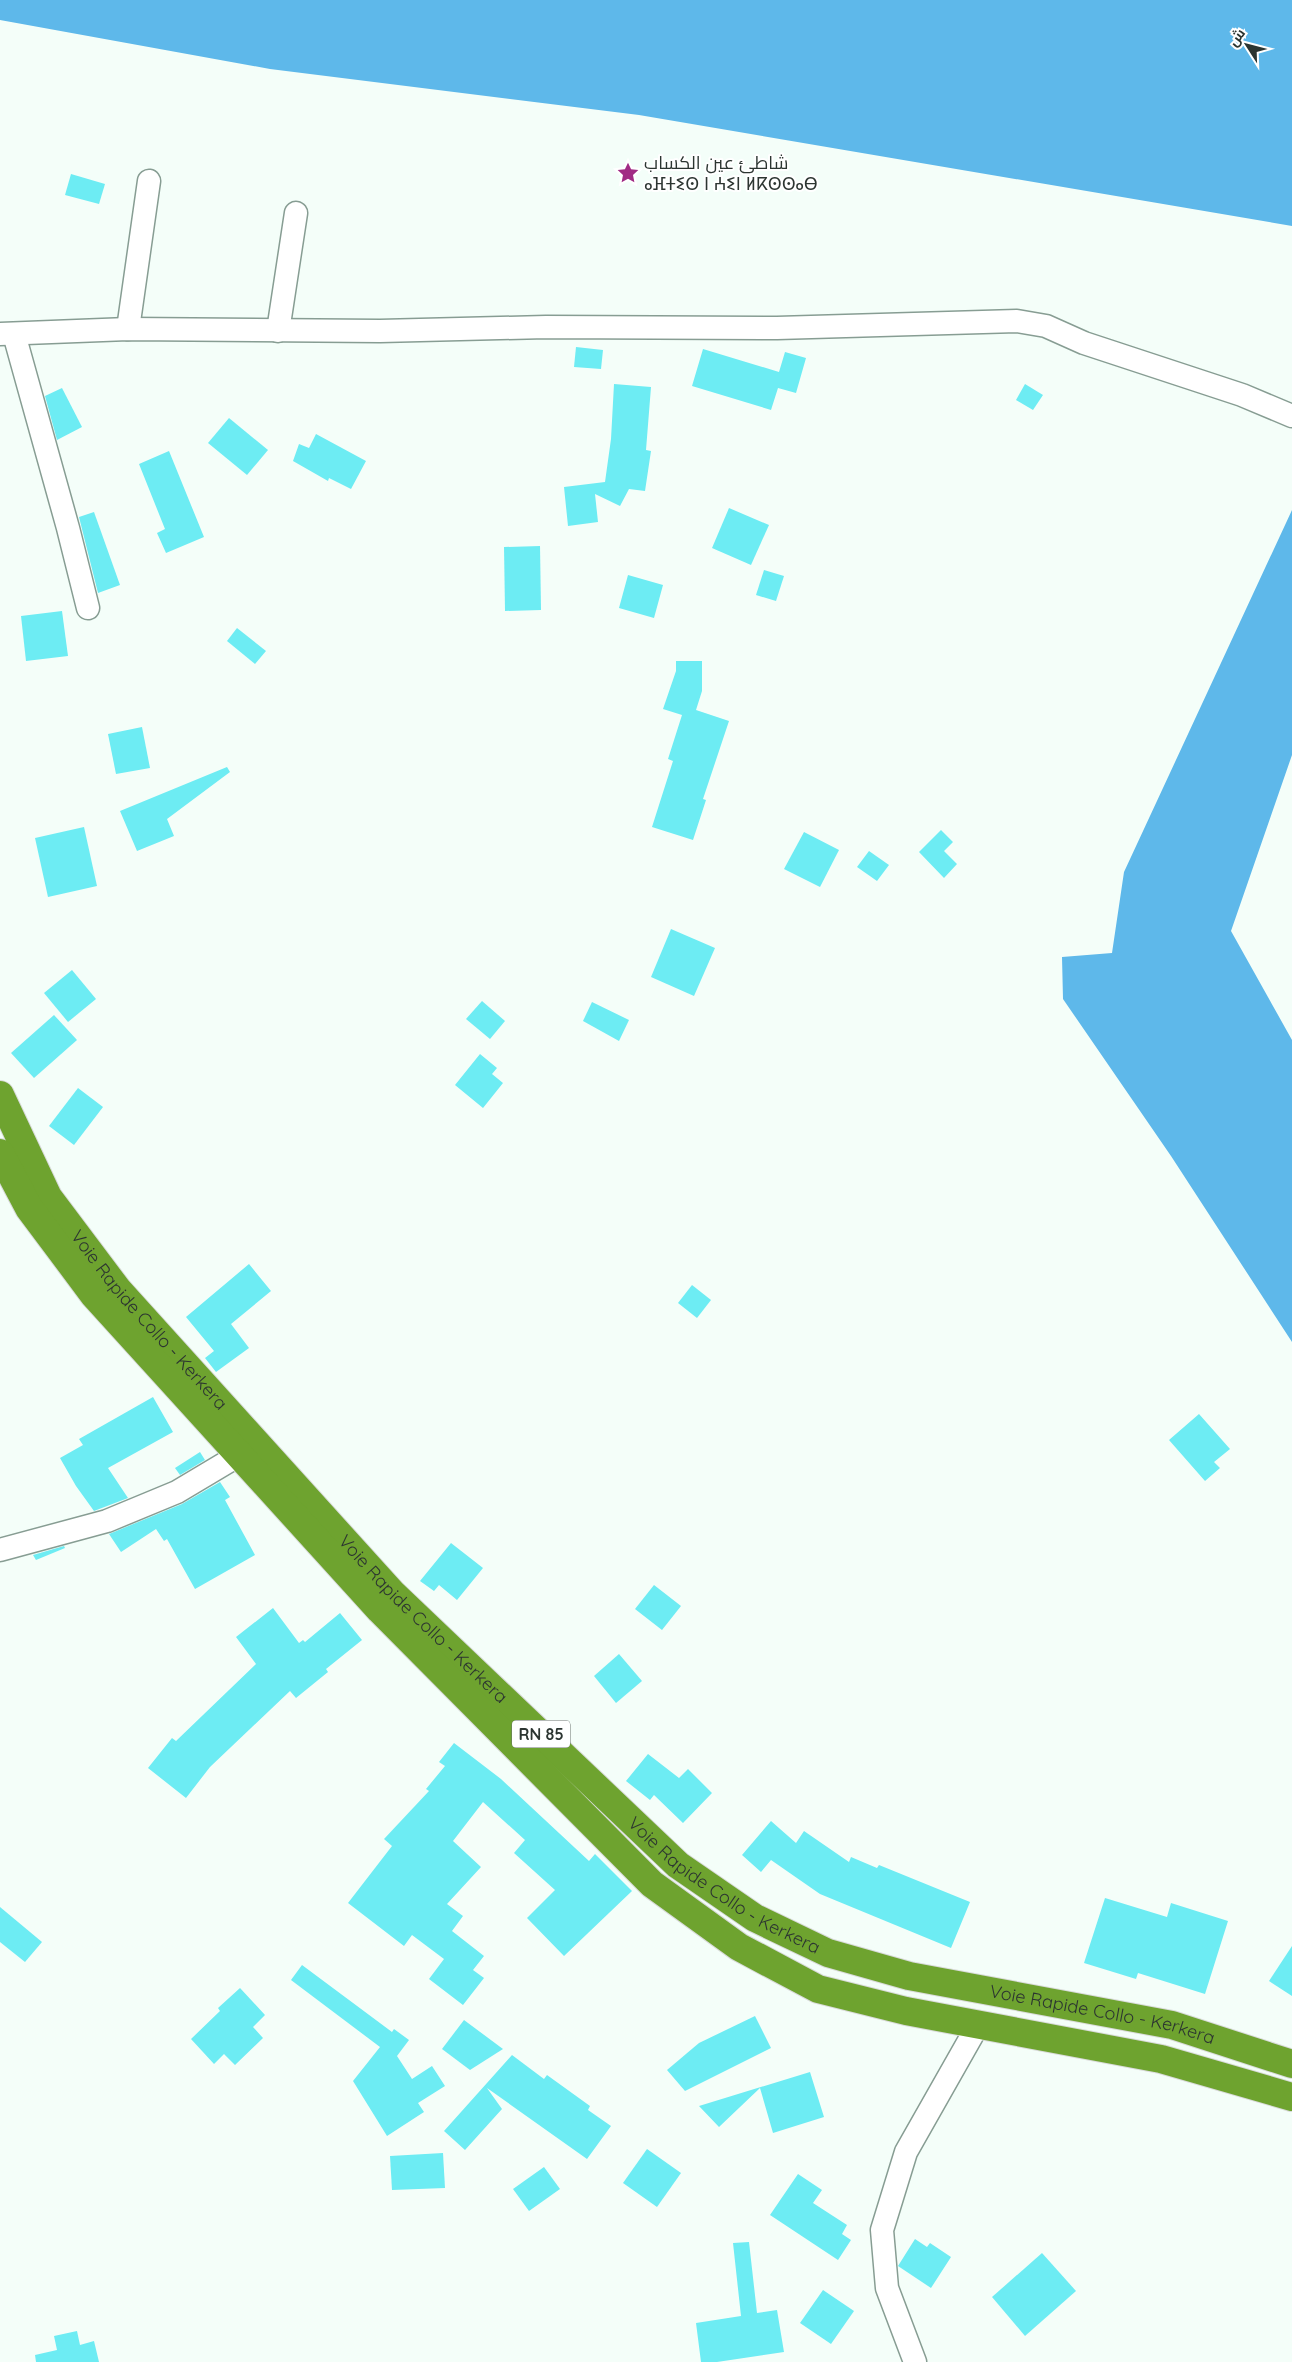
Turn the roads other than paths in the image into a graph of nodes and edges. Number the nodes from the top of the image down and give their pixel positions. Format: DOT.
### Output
graph roads {
  1 [pos="149,181"];
  2 [pos="296,213"];
  3 [pos="128,329"];
  4 [pos="278,330"];
  5 [pos="7,334"];
  6 [pos="1292,416"];
  7 [pos="88,608"];
  8 [pos="0,1095"];
  9 [pos="0,1153"];
  10 [pos="239,1455"];
  11 [pos="0,1550"];
  12 [pos="978,2025"];
  13 [pos="1292,2064"];
  14 [pos="1292,2097"];
  15 [pos="916,2362"];
  1 -- 3 [label="street"];
  2 -- 4 [label="street"];
  3 -- 4 [label="street"];
  3 -- 5 [label="street"];
  4 -- 6 [label="street"];
  5 -- 7 [label="street"];
  8 -- 13 [label="highway, Voie Rapide Collo - Kerkera / RN 85"];
  9 -- 10 [label="highway, Voie Rapide Collo - Kerkera / RN 85"];
  10 -- 11 [label="street"];
  10 -- 12 [label="highway, Voie Rapide Collo - Kerkera / RN 85"];
  12 -- 14 [label="highway, Voie Rapide Collo - Kerkera / RN 85"];
  12 -- 15 [label="street"];
}
